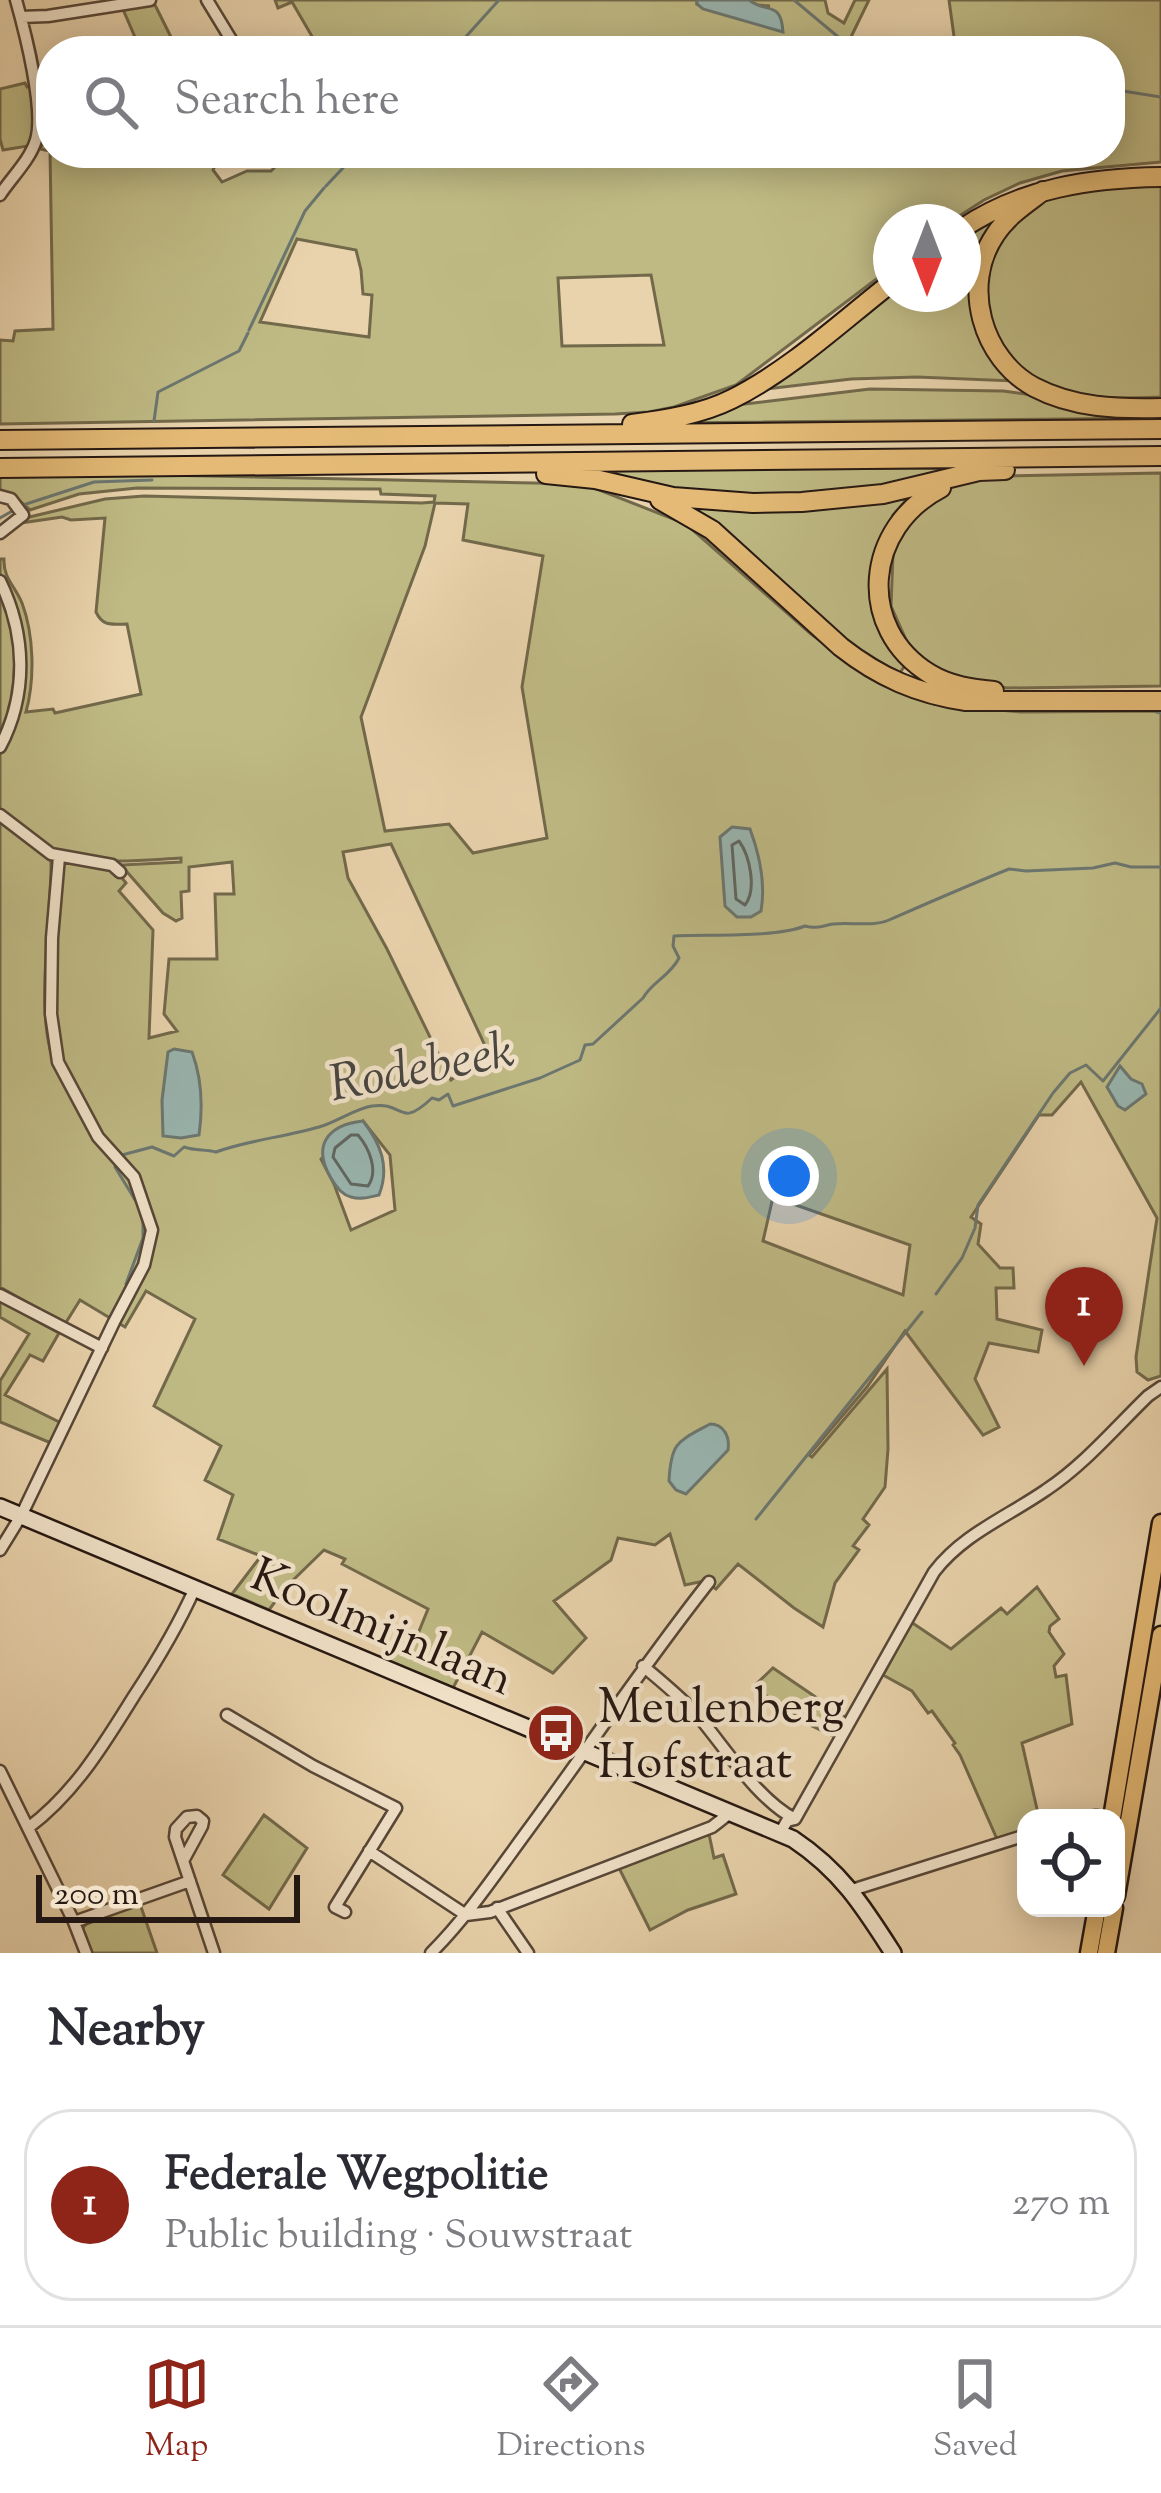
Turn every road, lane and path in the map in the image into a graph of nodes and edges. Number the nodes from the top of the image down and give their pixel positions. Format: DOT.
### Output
graph roads {
  1 [pos="16,0"];
  2 [pos="151,0"];
  3 [pos="207,0"];
  4 [pos="21,17"];
  5 [pos="229,36"];
  6 [pos="36,104"];
  7 [pos="36,135"];
  8 [pos="1161,177"];
  9 [pos="1043,191"];
  10 [pos="0,195"];
  11 [pos="981,217"];
  12 [pos="873,297"];
  13 [pos="1161,408"];
  14 [pos="1161,429"];
  15 [pos="593,434"];
  16 [pos="0,440"];
  17 [pos="1161,457"];
  18 [pos="356,464"];
  19 [pos="0,468"];
  20 [pos="1161,468"];
  21 [pos="1004,470"];
  22 [pos="611,482"];
  23 [pos="0,496"];
  24 [pos="0,533"];
  25 [pos="0,580"];
  26 [pos="1161,691"];
  27 [pos="1161,701"];
  28 [pos="0,747"];
  29 [pos="0,815"];
  30 [pos="59,857"];
  31 [pos="120,872"];
  32 [pos="0,1294"];
  33 [pos="101,1348"];
  34 [pos="1161,1387"];
  35 [pos="0,1507"];
  36 [pos="21,1516"];
  37 [pos="1161,1523"];
  38 [pos="0,1550"];
  39 [pos="709,1582"];
  40 [pos="194,1588"];
  41 [pos="1161,1635"];
  42 [pos="643,1666"];
  43 [pos="227,1715"];
  44 [pos="585,1752"];
  45 [pos="0,1771"];
  46 [pos="1113,1809"];
  47 [pos="730,1813"];
  48 [pos="795,1819"];
  49 [pos="28,1828"];
  50 [pos="786,1836"];
  51 [pos="1017,1838"];
  52 [pos="1125,1844"];
  53 [pos="370,1851"];
  54 [pos="183,1861"];
  55 [pos="190,1881"];
  56 [pos="852,1889"];
  57 [pos="497,1908"];
  58 [pos="344,1912"];
  59 [pos="466,1916"];
  60 [pos="1096,1917"];
  61 [pos="1112,1917"];
  62 [pos="74,1922"];
  63 [pos="86,1953"];
  64 [pos="214,1953"];
  65 [pos="430,1953"];
  66 [pos="528,1953"];
  67 [pos="893,1953"];
  68 [pos="1090,1953"];
  69 [pos="1106,1953"];
  1 -- 4 [label="street"];
  2 -- 4 [label="street"];
  3 -- 5 [label="street"];
  4 -- 6 [label="street"];
  7 -- 10 [label="street"];
  8 -- 9 [label="highway"];
  9 -- 11 [label="highway"];
  9 -- 13 [label="highway"];
  12 -- 15 [label="highway"];
  14 -- 15 [label="highway"];
  15 -- 16 [label="highway"];
  17 -- 18 [label="highway"];
  18 -- 19 [label="highway"];
  18 -- 22 [label="highway"];
  20 -- 21 [label="highway"];
  21 -- 22 [label="highway"];
  21 -- 26 [label="highway"];
  22 -- 27 [label="highway"];
  23 -- 24 [label="street"];
  25 -- 28 [label="street"];
  29 -- 30 [label="street"];
  30 -- 31 [label="street"];
  30 -- 33 [label="street"];
  32 -- 33 [label="street"];
  33 -- 36 [label="street"];
  34 -- 48 [label="street"];
  35 -- 36 [label="street, Koolmijnlaan"];
  36 -- 38 [label="street"];
  36 -- 40 [label="street, Koolmijnlaan"];
  37 -- 46 [label="main road"];
  39 -- 42 [label="street"];
  40 -- 44 [label="street, Koolmijnlaan"];
  40 -- 49 [label="street"];
  41 -- 52 [label="main road"];
  42 -- 44 [label="street"];
  42 -- 48 [label="street"];
  43 -- 53 [label="street"];
  44 -- 47 [label="street, Koolmijnlaan"];
  44 -- 59 [label="street"];
  45 -- 49 [label="street"];
  47 -- 50 [label="street, Koolmijnlaan"];
  47 -- 57 [label="street"];
  48 -- 50 [label="street"];
  49 -- 62 [label="street"];
  50 -- 56 [label="street, Koolmijnlaan"];
  51 -- 56 [label="street"];
  53 -- 58 [label="street"];
  53 -- 59 [label="street"];
  54 -- 55 [label="street"];
  55 -- 62 [label="street"];
  55 -- 64 [label="street"];
  56 -- 67 [label="street, Koolmijnlaan"];
  57 -- 59 [label="street"];
  57 -- 66 [label="street"];
  59 -- 65 [label="street"];
  60 -- 68 [label="main road"];
  61 -- 69 [label="main road"];
  62 -- 63 [label="street"];
}
